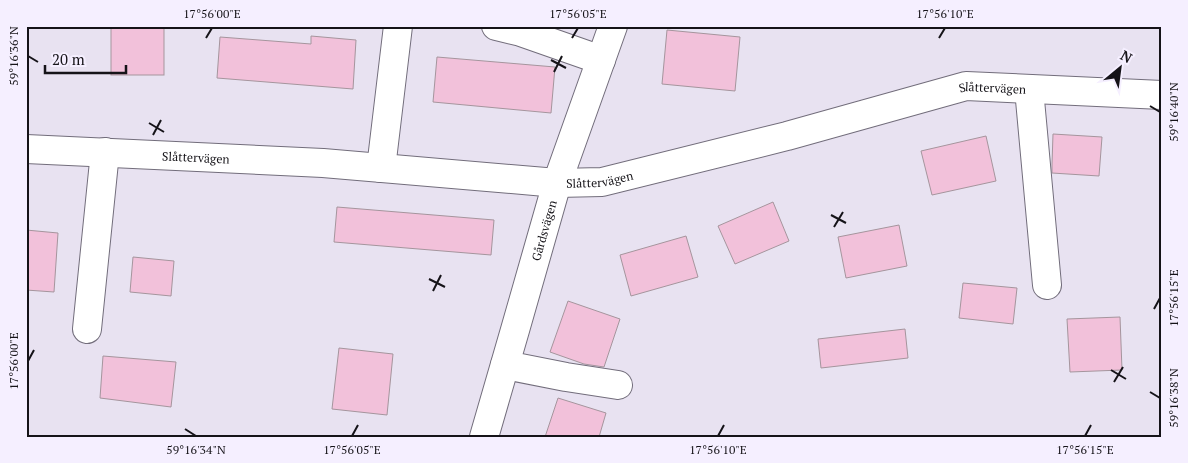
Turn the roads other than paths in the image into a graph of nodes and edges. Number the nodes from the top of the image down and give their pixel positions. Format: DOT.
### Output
graph roads {
  1 [pos="398,26"];
  2 [pos="496,26"];
  3 [pos="613,26"];
  4 [pos="601,60"];
  5 [pos="1029,89"];
  6 [pos="1162,95"];
  7 [pos="26,148"];
  8 [pos="105,152"];
  9 [pos="381,168"];
  10 [pos="557,183"];
  11 [pos="1047,285"];
  12 [pos="86,328"];
  13 [pos="505,365"];
  14 [pos="618,385"];
  15 [pos="484,437"];
  1 -- 9 [label="street"];
  2 -- 4 [label="street"];
  3 -- 4 [label="street, Gårdsvägen"];
  4 -- 10 [label="street, Gårdsvägen"];
  5 -- 6 [label="street, Slåttervägen"];
  5 -- 10 [label="street, Slåttervägen"];
  5 -- 11 [label="street"];
  7 -- 8 [label="street, Slåttervägen"];
  8 -- 9 [label="street, Slåttervägen"];
  8 -- 12 [label="street"];
  9 -- 10 [label="street, Slåttervägen"];
  10 -- 13 [label="street, Gårdsvägen"];
  13 -- 14 [label="street"];
  13 -- 15 [label="street, Gårdsvägen"];
}
